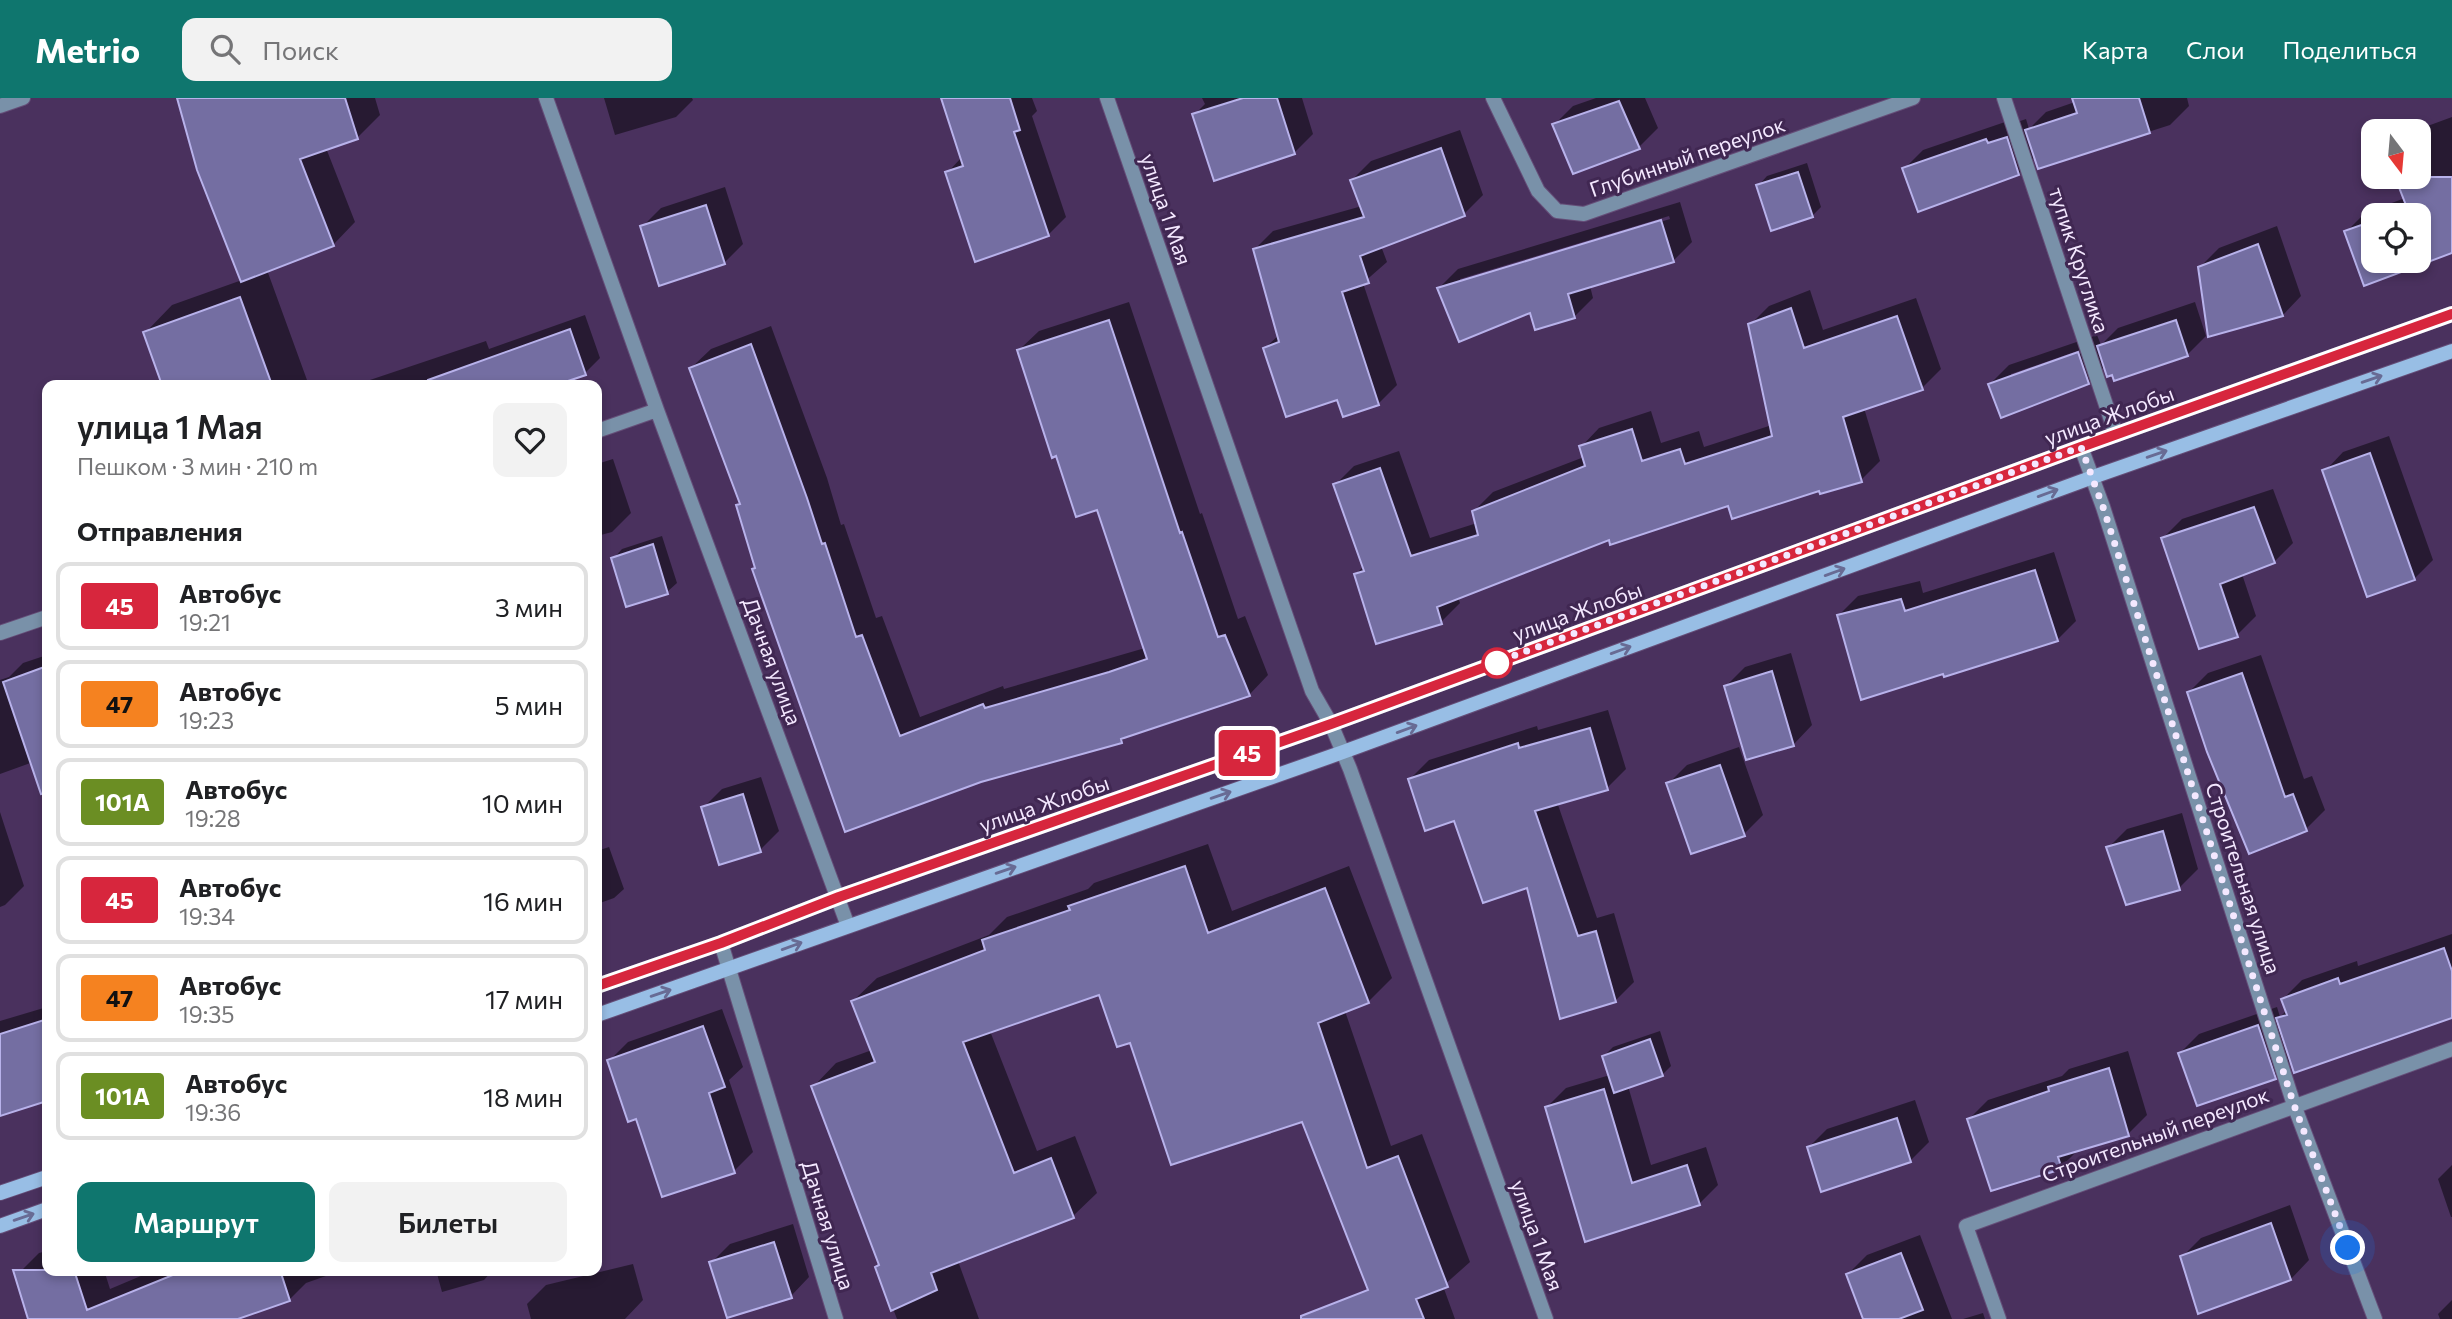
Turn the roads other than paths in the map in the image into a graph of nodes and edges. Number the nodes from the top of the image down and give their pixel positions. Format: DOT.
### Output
graph roads {
  1 [pos="23,98"];
  2 [pos="546,98"];
  3 [pos="1107,98"];
  4 [pos="1493,98"];
  5 [pos="1913,98"];
  6 [pos="2004,98"];
  7 [pos="0,106"];
  8 [pos="2452,314"];
  9 [pos="2452,351"];
  10 [pos="657,410"];
  11 [pos="602,429"];
  12 [pos="2116,435"];
  13 [pos="2081,447"];
  14 [pos="2093,477"];
  15 [pos="42,619"];
  16 [pos="0,633"];
  17 [pos="1331,724"];
  18 [pos="1343,752"];
  19 [pos="839,897"];
  20 [pos="848,926"];
  21 [pos="721,943"];
  22 [pos="728,969"];
  23 [pos="602,984"];
  24 [pos="602,1013"];
  25 [pos="2452,1049"];
  26 [pos="2294,1105"];
  27 [pos="42,1179"];
  28 [pos="0,1193"];
  29 [pos="42,1211"];
  30 [pos="0,1226"];
  31 [pos="836,1319"];
  32 [pos="1546,1319"];
  33 [pos="1999,1319"];
  34 [pos="2375,1319"];
  1 -- 7 [label="street"];
  2 -- 10 [label="street, Дачная улица"];
  3 -- 17 [label="street, улица 1 Мая"];
  4 -- 5 [label="street, Глубинный переулок"];
  6 -- 12 [label="street, тупик Круглика"];
  8 -- 12 [label="main road, улица Жлобы"];
  14 -- 9 [label="main road, one-way"];
  10 -- 11 [label="street"];
  10 -- 19 [label="street, Дачная улица"];
  12 -- 13 [label="main road, улица Жлобы"];
  13 -- 14 [label="street, Строительная улица"];
  13 -- 17 [label="main road, улица Жлобы"];
  18 -- 14 [label="main road, one-way"];
  14 -- 26 [label="street, Строительная улица"];
  15 -- 16 [label="street"];
  17 -- 18 [label="street, улица 1 Мая"];
  17 -- 19 [label="main road, улица Жлобы"];
  20 -- 18 [label="main road, one-way"];
  18 -- 32 [label="street, улица 1 Мая"];
  19 -- 20 [label="street, Дачная улица"];
  19 -- 21 [label="main road, улица Жлобы"];
  22 -- 20 [label="main road, one-way"];
  21 -- 22 [label="street, Дачная улица"];
  21 -- 23 [label="main road, улица Жлобы"];
  24 -- 22 [label="main road, one-way"];
  22 -- 31 [label="street, Дачная улица"];
  25 -- 26 [label="street, Строительный переулок"];
  26 -- 33 [label="street, Строительный переулок"];
  26 -- 34 [label="street, Строительная улица"];
  27 -- 28 [label="main road"];
  30 -- 29 [label="main road, one-way"];
}
